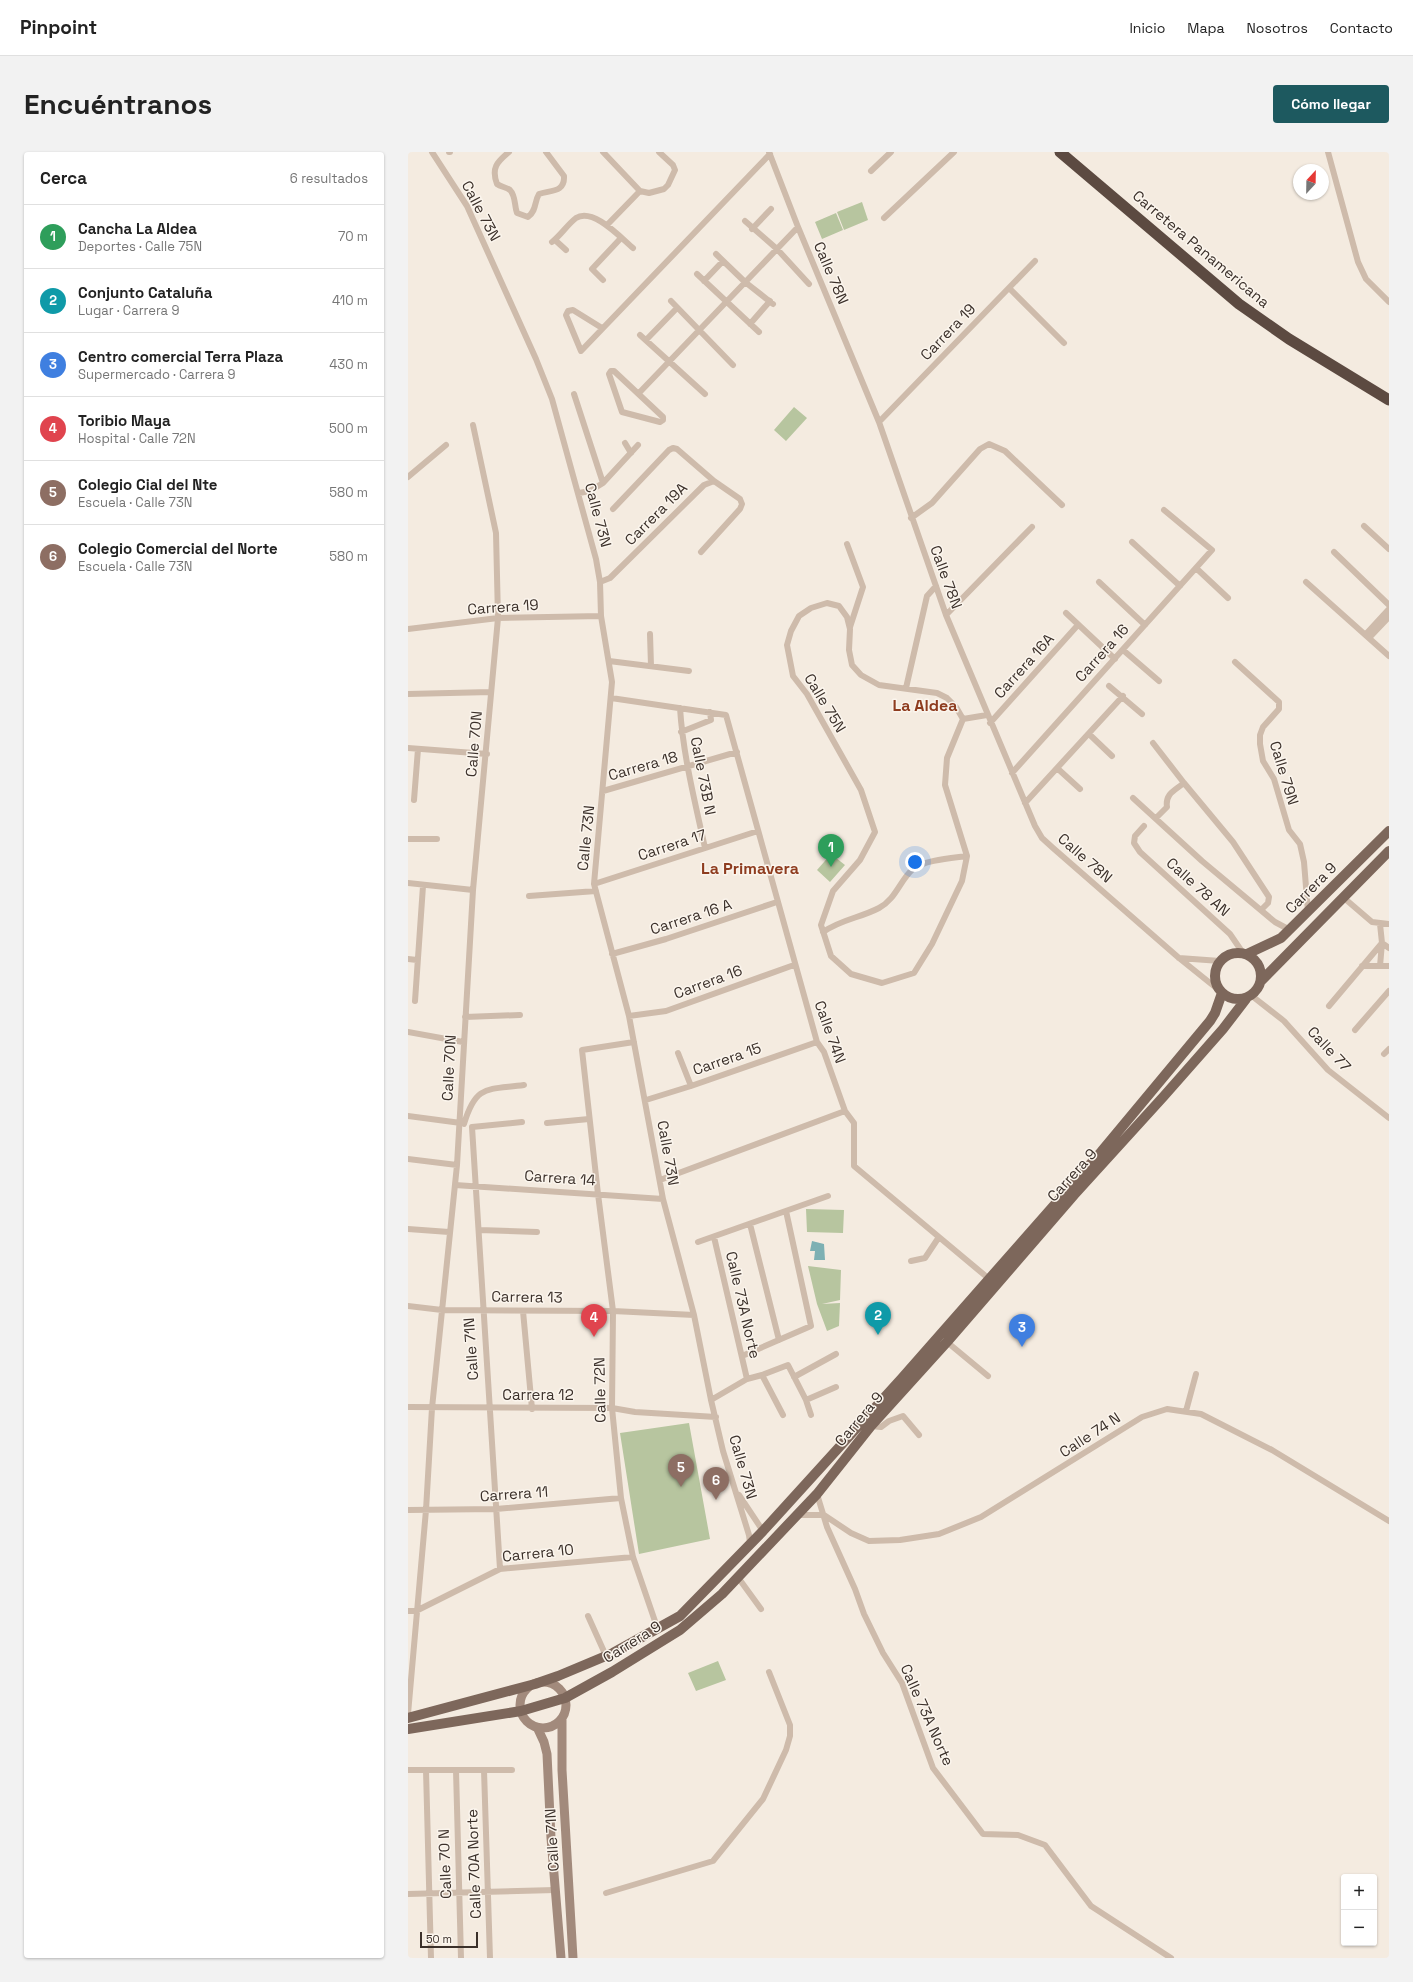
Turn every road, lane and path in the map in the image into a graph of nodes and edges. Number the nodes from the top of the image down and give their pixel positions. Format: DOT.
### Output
graph roads {
  1 [pos="432,152"];
  2 [pos="509,152"];
  3 [pos="604,152"];
  4 [pos="658,152"];
  5 [pos="891,152"];
  6 [pos="954,152"];
  7 [pos="1060,152"];
  8 [pos="1328,152"];
  9 [pos="550,153"];
  10 [pos="769,153"];
  11 [pos="871,171"];
  12 [pos="640,191"];
  13 [pos="771,209"];
  14 [pos="884,218"];
  15 [pos="745,221"];
  16 [pos="607,225"];
  17 [pos="798,227"];
  18 [pos="752,229"];
  19 [pos="621,238"];
  20 [pos="633,248"];
  21 [pos="777,249"];
  22 [pos="566,250"];
  23 [pos="716,254"];
  24 [pos="723,261"];
  25 [pos="1035,261"];
  26 [pos="697,274"];
  27 [pos="603,280"];
  28 [pos="704,281"];
  29 [pos="745,282"];
  30 [pos="809,284"];
  31 [pos="1009,288"];
  32 [pos="671,301"];
  33 [pos="726,302"];
  34 [pos="1389,302"];
  35 [pos="677,308"];
  36 [pos="750,324"];
  37 [pos="602,328"];
  38 [pos="699,329"];
  39 [pos="758,332"];
  40 [pos="640,335"];
  41 [pos="646,340"];
  42 [pos="1064,343"];
  43 [pos="669,361"];
  44 [pos="733,365"];
  45 [pos="1373,390"];
  46 [pos="639,393"];
  47 [pos="574,394"];
  48 [pos="705,394"];
  49 [pos="1389,396"];
  50 [pos="1389,400"];
  51 [pos="879,422"];
  52 [pos="473,424"];
  53 [pos="625,442"];
  54 [pos="446,445"];
  55 [pos="638,445"];
  56 [pos="631,453"];
  57 [pos="408,477"];
  58 [pos="714,481"];
  59 [pos="603,483"];
  60 [pos="579,493"];
  61 [pos="1062,505"];
  62 [pos="612,509"];
  63 [pos="1164,510"];
  64 [pos="911,518"];
  65 [pos="1364,526"];
  66 [pos="1032,528"];
  67 [pos="1132,542"];
  68 [pos="847,544"];
  69 [pos="1389,549"];
  70 [pos="701,552"];
  71 [pos="1334,552"];
  72 [pos="1196,568"];
  73 [pos="600,582"];
  74 [pos="1099,582"];
  75 [pos="1306,582"];
  76 [pos="936,586"];
  77 [pos="1180,586"];
  78 [pos="1228,598"];
  79 [pos="1389,605"];
  80 [pos="1389,608"];
  81 [pos="1066,613"];
  82 [pos="946,615"];
  83 [pos="601,616"];
  84 [pos="1389,617"];
  85 [pos="498,618"];
  86 [pos="1145,625"];
  87 [pos="1077,626"];
  88 [pos="408,629"];
  89 [pos="850,629"];
  90 [pos="650,634"];
  91 [pos="1368,636"];
  92 [pos="1123,650"];
  93 [pos="1389,656"];
  94 [pos="1115,659"];
  95 [pos="609,661"];
  96 [pos="1235,662"];
  97 [pos="651,666"];
  98 [pos="689,671"];
  99 [pos="1159,681"];
  100 [pos="1109,686"];
  101 [pos="906,688"];
  102 [pos="491,692"];
  103 [pos="408,694"];
  104 [pos="1123,696"];
  105 [pos="611,698"];
  106 [pos="680,708"];
  107 [pos="710,712"];
  108 [pos="1142,714"];
  109 [pos="987,715"];
  110 [pos="964,719"];
  111 [pos="990,723"];
  112 [pos="681,732"];
  113 [pos="1089,734"];
  114 [pos="1153,743"];
  115 [pos="408,748"];
  116 [pos="418,749"];
  117 [pos="737,752"];
  118 [pos="487,754"];
  119 [pos="1112,756"];
  120 [pos="688,766"];
  121 [pos="1057,768"];
  122 [pos="1012,774"];
  123 [pos="1184,783"];
  124 [pos="1080,789"];
  125 [pos="603,791"];
  126 [pos="1133,798"];
  127 [pos="414,800"];
  128 [pos="1025,803"];
  129 [pos="1156,818"];
  130 [pos="1144,826"];
  131 [pos="758,831"];
  132 [pos="1389,831"];
  133 [pos="408,839"];
  134 [pos="437,839"];
  135 [pos="705,848"];
  136 [pos="1389,851"];
  137 [pos="967,856"];
  138 [pos="408,883"];
  139 [pos="594,884"];
  140 [pos="423,886"];
  141 [pos="473,890"];
  142 [pos="596,891"];
  143 [pos="529,896"];
  144 [pos="1344,898"];
  145 [pos="777,902"];
  146 [pos="1260,910"];
  147 [pos="1308,912"];
  148 [pos="1380,924"];
  149 [pos="1389,924"];
  150 [pos="1290,930"];
  151 [pos="823,932"];
  152 [pos="1382,944"];
  153 [pos="1389,948"];
  154 [pos="612,954"];
  155 [pos="1245,954"];
  156 [pos="1179,958"];
  157 [pos="408,959"];
  158 [pos="417,960"];
  159 [pos="1220,961"];
  160 [pos="794,965"];
  161 [pos="1362,966"];
  162 [pos="1380,966"];
  163 [pos="1389,966"];
  164 [pos="1261,981"];
  165 [pos="1389,991"];
  166 [pos="1221,992"];
  167 [pos="1249,997"];
  168 [pos="415,1001"];
  169 [pos="1329,1006"];
  170 [pos="520,1015"];
  171 [pos="629,1016"];
  172 [pos="464,1017"];
  173 [pos="1355,1030"];
  174 [pos="408,1032"];
  175 [pos="463,1042"];
  176 [pos="634,1042"];
  177 [pos="816,1042"];
  178 [pos="1389,1049"];
  179 [pos="678,1053"];
  180 [pos="1384,1054"];
  181 [pos="524,1084"];
  182 [pos="691,1086"];
  183 [pos="646,1100"];
  184 [pos="845,1111"];
  185 [pos="408,1116"];
  186 [pos="1389,1118"];
  187 [pos="589,1119"];
  188 [pos="522,1122"];
  189 [pos="547,1123"];
  190 [pos="462,1124"];
  191 [pos="472,1127"];
  192 [pos="408,1159"];
  193 [pos="457,1165"];
  194 [pos="660,1180"];
  195 [pos="455,1185"];
  196 [pos="476,1185"];
  197 [pos="598,1194"];
  198 [pos="828,1196"];
  199 [pos="663,1199"];
  200 [pos="786,1211"];
  201 [pos="750,1224"];
  202 [pos="408,1229"];
  203 [pos="478,1230"];
  204 [pos="449,1232"];
  205 [pos="537,1232"];
  206 [pos="714,1237"];
  207 [pos="939,1237"];
  208 [pos="698,1242"];
  209 [pos="912,1261"];
  210 [pos="988,1278"];
  211 [pos="408,1306"];
  212 [pos="482,1309"];
  213 [pos="442,1310"];
  214 [pos="523,1311"];
  215 [pos="613,1311"];
  216 [pos="694,1315"];
  217 [pos="779,1340"];
  218 [pos="947,1342"];
  219 [pos="836,1354"];
  220 [pos="742,1356"];
  221 [pos="1196,1374"];
  222 [pos="762,1375"];
  223 [pos="988,1376"];
  224 [pos="794,1377"];
  225 [pos="747,1379"];
  226 [pos="836,1386"];
  227 [pos="711,1400"];
  228 [pos="806,1400"];
  229 [pos="408,1408"];
  230 [pos="432,1408"];
  231 [pos="489,1408"];
  232 [pos="612,1408"];
  233 [pos="532,1409"];
  234 [pos="1186,1411"];
  235 [pos="783,1415"];
  236 [pos="811,1415"];
  237 [pos="716,1417"];
  238 [pos="871,1426"];
  239 [pos="919,1435"];
  240 [pos="734,1487"];
  241 [pos="817,1494"];
  242 [pos="621,1498"];
  243 [pos="496,1509"];
  244 [pos="408,1510"];
  245 [pos="426,1510"];
  246 [pos="798,1515"];
  247 [pos="824,1515"];
  248 [pos="1389,1521"];
  249 [pos="763,1531"];
  250 [pos="750,1543"];
  251 [pos="633,1557"];
  252 [pos="500,1569"];
  253 [pos="737,1576"];
  254 [pos="761,1609"];
  255 [pos="408,1611"];
  256 [pos="416,1612"];
  257 [pos="588,1616"];
  258 [pos="658,1630"];
  259 [pos="606,1656"];
  260 [pos="769,1672"];
  261 [pos="535,1684"];
  262 [pos="565,1698"];
  263 [pos="521,1711"];
  264 [pos="408,1714"];
  265 [pos="408,1718"];
  266 [pos="562,1720"];
  267 [pos="537,1727"];
  268 [pos="408,1729"];
  269 [pos="408,1770"];
  270 [pos="426,1770"];
  271 [pos="456,1770"];
  272 [pos="484,1770"];
  273 [pos="512,1770"];
  274 [pos="551,1838"];
  275 [pos="566,1838"];
  276 [pos="555,1890"];
  277 [pos="488,1892"];
  278 [pos="430,1893"];
  279 [pos="459,1893"];
  280 [pos="606,1893"];
  281 [pos="408,1894"];
  282 [pos="432,1958"];
  283 [pos="461,1958"];
  284 [pos="490,1958"];
  285 [pos="561,1958"];
  286 [pos="573,1958"];
  287 [pos="1171,1958"];
  1 -- 60 [label="street, Calle 73N"];
  2 -- 9 [label="street"];
  3 -- 12 [label="street"];
  4 -- 12 [label="street"];
  5 -- 11 [label="street"];
  6 -- 14 [label="street"];
  7 -- 45 [label="highway, Carretera Panamericana"];
  8 -- 34 [label="street"];
  10 -- 17 [label="street, Calle 78N"];
  10 -- 37 [label="street"];
  12 -- 16 [label="street"];
  13 -- 18 [label="street"];
  15 -- 18 [label="street"];
  16 -- 19 [label="street"];
  16 -- 22 [label="street"];
  17 -- 21 [label="street"];
  17 -- 51 [label="street, Calle 78N"];
  18 -- 21 [label="street"];
  19 -- 20 [label="street"];
  19 -- 27 [label="street"];
  21 -- 29 [label="street"];
  21 -- 30 [label="street"];
  23 -- 24 [label="street"];
  24 -- 28 [label="street"];
  24 -- 29 [label="street"];
  25 -- 31 [label="street, Carrera 19"];
  26 -- 28 [label="street"];
  28 -- 33 [label="street"];
  29 -- 33 [label="street"];
  29 -- 36 [label="street"];
  31 -- 42 [label="street"];
  31 -- 51 [label="street, Carrera 19"];
  32 -- 35 [label="street"];
  33 -- 36 [label="street"];
  33 -- 38 [label="street"];
  35 -- 38 [label="street"];
  35 -- 41 [label="street"];
  36 -- 39 [label="street"];
  37 -- 37 [label="street"];
  38 -- 43 [label="street"];
  38 -- 44 [label="street"];
  40 -- 41 [label="street"];
  41 -- 43 [label="street"];
  43 -- 46 [label="street"];
  43 -- 48 [label="street"];
  45 -- 49 [label="highway"];
  45 -- 50 [label="highway, Carretera Panamericana"];
  46 -- 46 [label="street"];
  47 -- 59 [label="street"];
  51 -- 64 [label="street, Calle 78N"];
  52 -- 85 [label="street, Calle 70N"];
  53 -- 56 [label="street"];
  54 -- 57 [label="street"];
  55 -- 56 [label="street"];
  56 -- 59 [label="street"];
  58 -- 62 [label="street"];
  58 -- 70 [label="street"];
  58 -- 73 [label="street, Carrera 19A"];
  59 -- 60 [label="street"];
  60 -- 73 [label="street, Calle 73N"];
  61 -- 64 [label="street"];
  63 -- 72 [label="street, Carrera 16"];
  64 -- 76 [label="street, Calle 78N"];
  65 -- 69 [label="street"];
  66 -- 82 [label="street"];
  67 -- 77 [label="street"];
  68 -- 89 [label="street"];
  71 -- 79 [label="street"];
  72 -- 77 [label="street, Carrera 16"];
  72 -- 78 [label="street"];
  73 -- 83 [label="street, Calle 73N"];
  74 -- 86 [label="street"];
  75 -- 91 [label="street"];
  76 -- 82 [label="street, Calle 78N"];
  76 -- 101 [label="street"];
  77 -- 86 [label="street, Carrera 16"];
  80 -- 91 [label="street"];
  81 -- 87 [label="street"];
  82 -- 109 [label="street, Calle 78N"];
  83 -- 85 [label="street, Carrera 19"];
  83 -- 95 [label="street, Calle 73N"];
  84 -- 91 [label="street"];
  85 -- 88 [label="street, Carrera 19"];
  85 -- 102 [label="street, Calle 70N"];
  86 -- 92 [label="street, Carrera 16"];
  87 -- 94 [label="street"];
  87 -- 111 [label="street, Carrera 16A"];
  89 -- 101 [label="street, Calle 75N"];
  89 -- 151 [label="street, Calle 75N"];
  90 -- 97 [label="street"];
  91 -- 93 [label="street"];
  92 -- 94 [label="street, Carrera 16"];
  92 -- 99 [label="street"];
  94 -- 122 [label="street, Carrera 16"];
  95 -- 97 [label="street"];
  95 -- 105 [label="street, Calle 73N"];
  96 -- 147 [label="street, Calle 79N"];
  97 -- 98 [label="street"];
  100 -- 104 [label="street"];
  101 -- 110 [label="street, Calle 75N"];
  102 -- 103 [label="street"];
  102 -- 118 [label="street, Calle 70N"];
  104 -- 108 [label="street"];
  104 -- 113 [label="street"];
  105 -- 106 [label="street"];
  105 -- 125 [label="street, Calle 73N"];
  106 -- 107 [label="street"];
  106 -- 112 [label="street, Calle 73B N"];
  107 -- 112 [label="street"];
  107 -- 117 [label="street, Calle 74N"];
  109 -- 110 [label="street"];
  109 -- 111 [label="street, Calle 78N"];
  110 -- 137 [label="street"];
  111 -- 122 [label="street, Calle 78N"];
  112 -- 120 [label="street, Calle 73B N"];
  113 -- 119 [label="street"];
  113 -- 121 [label="street"];
  114 -- 123 [label="street"];
  115 -- 116 [label="street"];
  116 -- 118 [label="street"];
  116 -- 127 [label="street"];
  117 -- 120 [label="street, Carrera 18"];
  117 -- 131 [label="street, Calle 74N"];
  118 -- 141 [label="street, Calle 70N"];
  120 -- 125 [label="street, Carrera 18"];
  120 -- 135 [label="street, Calle 73B N"];
  121 -- 124 [label="street"];
  121 -- 128 [label="street"];
  122 -- 128 [label="street, Calle 78N"];
  123 -- 129 [label="street"];
  123 -- 146 [label="street"];
  125 -- 139 [label="street, Calle 73N"];
  126 -- 129 [label="street"];
  128 -- 156 [label="street, Calle 78N"];
  129 -- 146 [label="street"];
  130 -- 155 [label="street, Calle 78 AN"];
  131 -- 135 [label="street, Carrera 17"];
  131 -- 145 [label="street, Calle 74N"];
  132 -- 147 [label="main road, Carrera 9"];
  133 -- 134 [label="street"];
  135 -- 139 [label="street, Carrera 17"];
  136 -- 144 [label="main road, Carrera 9"];
  137 -- 151 [label="street"];
  137 -- 151 [label="street, Calle 75N"];
  138 -- 140 [label="street"];
  139 -- 142 [label="street, Calle 73N"];
  140 -- 141 [label="street"];
  140 -- 158 [label="street"];
  141 -- 172 [label="street, Calle 70N"];
  142 -- 143 [label="street"];
  142 -- 154 [label="street, Calle 73N"];
  144 -- 148 [label="street"];
  144 -- 164 [label="main road, Carrera 9"];
  145 -- 154 [label="street, Carrera 16 A"];
  145 -- 160 [label="street, Calle 74N"];
  146 -- 150 [label="street"];
  147 -- 150 [label="main road, Carrera 9"];
  148 -- 149 [label="street"];
  148 -- 152 [label="street"];
  150 -- 155 [label="main road, Carrera 9"];
  152 -- 153 [label="street"];
  152 -- 161 [label="street"];
  152 -- 162 [label="street"];
  154 -- 171 [label="street, Calle 73N"];
  155 -- 159 [label="main road"];
  155 -- 164 [label="main road"];
  156 -- 159 [label="street"];
  156 -- 166 [label="street, Calle 78N"];
  157 -- 158 [label="street"];
  158 -- 168 [label="street"];
  159 -- 166 [label="main road"];
  160 -- 171 [label="street, Carrera 16"];
  160 -- 177 [label="street, Calle 74N"];
  161 -- 162 [label="street"];
  161 -- 169 [label="street"];
  162 -- 163 [label="street"];
  164 -- 167 [label="main road"];
  165 -- 173 [label="street"];
  166 -- 167 [label="main road"];
  166 -- 210 [label="main road, Carrera 9"];
  167 -- 186 [label="street, Calle 77"];
  167 -- 218 [label="main road, Carrera 9"];
  170 -- 172 [label="street"];
  171 -- 176 [label="street, Calle 73N"];
  172 -- 175 [label="street, Calle 70N"];
  174 -- 175 [label="street"];
  175 -- 190 [label="street, Calle 70N"];
  176 -- 183 [label="street, Calle 73N"];
  176 -- 187 [label="street, Calle 72N"];
  177 -- 182 [label="street, Carrera 15"];
  177 -- 184 [label="street, Calle 74N"];
  178 -- 180 [label="street"];
  179 -- 182 [label="street"];
  181 -- 190 [label="street"];
  182 -- 183 [label="street, Carrera 15"];
  183 -- 194 [label="street, Calle 73N"];
  184 -- 194 [label="street"];
  184 -- 207 [label="street, Calle 74N"];
  185 -- 190 [label="street"];
  187 -- 189 [label="street"];
  187 -- 197 [label="street, Calle 72N"];
  188 -- 191 [label="street"];
  190 -- 191 [label="street"];
  190 -- 193 [label="street, Calle 70N"];
  191 -- 196 [label="street, Calle 71N"];
  192 -- 193 [label="street"];
  193 -- 195 [label="street, Calle 70N"];
  194 -- 199 [label="street, Calle 73N"];
  195 -- 196 [label="street, Carrera 14"];
  195 -- 204 [label="street, Calle 70N"];
  196 -- 197 [label="street, Carrera 14"];
  196 -- 203 [label="street, Calle 71N"];
  197 -- 199 [label="street, Carrera 14"];
  197 -- 215 [label="street, Calle 72N"];
  198 -- 200 [label="street"];
  199 -- 216 [label="street, Calle 73N"];
  200 -- 201 [label="street"];
  200 -- 217 [label="street"];
  201 -- 206 [label="street"];
  201 -- 217 [label="street"];
  202 -- 204 [label="street"];
  203 -- 205 [label="street"];
  203 -- 212 [label="street, Calle 71N"];
  204 -- 213 [label="street, Calle 70N"];
  206 -- 208 [label="street"];
  206 -- 220 [label="street, Calle 73A Norte"];
  207 -- 209 [label="street"];
  207 -- 210 [label="street, Calle 74N"];
  210 -- 249 [label="main road, Carrera 9"];
  211 -- 213 [label="street, Carrera 13"];
  212 -- 213 [label="street, Carrera 13"];
  212 -- 214 [label="street, Carrera 13"];
  212 -- 231 [label="street, Calle 71N"];
  213 -- 230 [label="street, Calle 70N"];
  214 -- 215 [label="street, Carrera 13"];
  214 -- 233 [label="street"];
  215 -- 216 [label="street, Carrera 13"];
  215 -- 232 [label="street, Calle 72N"];
  216 -- 227 [label="street, Calle 73N"];
  217 -- 220 [label="street"];
  218 -- 223 [label="street"];
  218 -- 238 [label="main road, Carrera 9"];
  219 -- 224 [label="street"];
  220 -- 225 [label="street, Calle 73A Norte"];
  221 -- 234 [label="street"];
  222 -- 224 [label="street"];
  222 -- 225 [label="street"];
  222 -- 235 [label="street"];
  224 -- 228 [label="street"];
  225 -- 227 [label="street"];
  226 -- 228 [label="street"];
  227 -- 237 [label="street, Calle 73N"];
  228 -- 236 [label="street"];
  229 -- 230 [label="street, Carrera 12"];
  230 -- 231 [label="street, Carrera 12"];
  230 -- 245 [label="street, Calle 70N"];
  231 -- 233 [label="street, Carrera 12"];
  231 -- 243 [label="street, Calle 71N"];
  232 -- 233 [label="street, Carrera 12"];
  232 -- 237 [label="street, Carrera 12"];
  232 -- 242 [label="street, Calle 72N"];
  234 -- 247 [label="street, Calle 74 N"];
  234 -- 248 [label="street, Calle 74 N"];
  237 -- 240 [label="street, Calle 73N"];
  238 -- 239 [label="street"];
  238 -- 241 [label="main road, Carrera 9"];
  240 -- 249 [label="street"];
  240 -- 250 [label="street, Calle 73N"];
  241 -- 246 [label="main road, Carrera 9"];
  241 -- 247 [label="street, Calle 73A Norte"];
  242 -- 243 [label="street, Carrera 11"];
  242 -- 251 [label="street, Calle 72N"];
  243 -- 245 [label="street, Carrera 11"];
  243 -- 252 [label="street, Calle 71N"];
  244 -- 245 [label="street, Carrera 11"];
  245 -- 256 [label="street, Calle 70N"];
  246 -- 247 [label="street"];
  246 -- 253 [label="main road, Carrera 9"];
  247 -- 287 [label="street, Calle 73A Norte"];
  249 -- 250 [label="main road, Carrera 9"];
  249 -- 253 [label="main road"];
  250 -- 258 [label="main road, Carrera 9"];
  251 -- 252 [label="street, Carrera 10"];
  251 -- 258 [label="street, Calle 72N"];
  252 -- 256 [label="street, Carrera 10"];
  253 -- 254 [label="street"];
  253 -- 262 [label="main road, Carrera 9"];
  255 -- 256 [label="street"];
  256 -- 264 [label="street, Calle 70N"];
  257 -- 259 [label="street"];
  258 -- 259 [label="main road, Carrera 9"];
  259 -- 261 [label="main road, Carrera 9"];
  260 -- 280 [label="street"];
  261 -- 262 [label="street"];
  261 -- 263 [label="street"];
  261 -- 265 [label="main road, Carrera 9"];
  262 -- 263 [label="main road, Carrera 9"];
  262 -- 266 [label="street, Calle 71N"];
  263 -- 267 [label="street"];
  263 -- 268 [label="main road, Carrera 9"];
  266 -- 267 [label="street"];
  266 -- 275 [label="street, Calle 71N"];
  267 -- 274 [label="street, Calle 71N"];
  269 -- 270 [label="street"];
  270 -- 271 [label="street"];
  270 -- 278 [label="street"];
  271 -- 272 [label="street"];
  271 -- 279 [label="street, Calle 70 N"];
  272 -- 273 [label="street"];
  272 -- 277 [label="street, Calle 70A Norte"];
  274 -- 275 [label="street"];
  274 -- 276 [label="street, Calle 71N"];
  275 -- 286 [label="street, Calle 71N"];
  276 -- 277 [label="street"];
  276 -- 285 [label="street, Calle 71N"];
  277 -- 279 [label="street"];
  277 -- 284 [label="street, Calle 70A Norte"];
  278 -- 279 [label="street"];
  278 -- 281 [label="street"];
  278 -- 282 [label="street"];
  279 -- 283 [label="street, Calle 70 N"];
}
